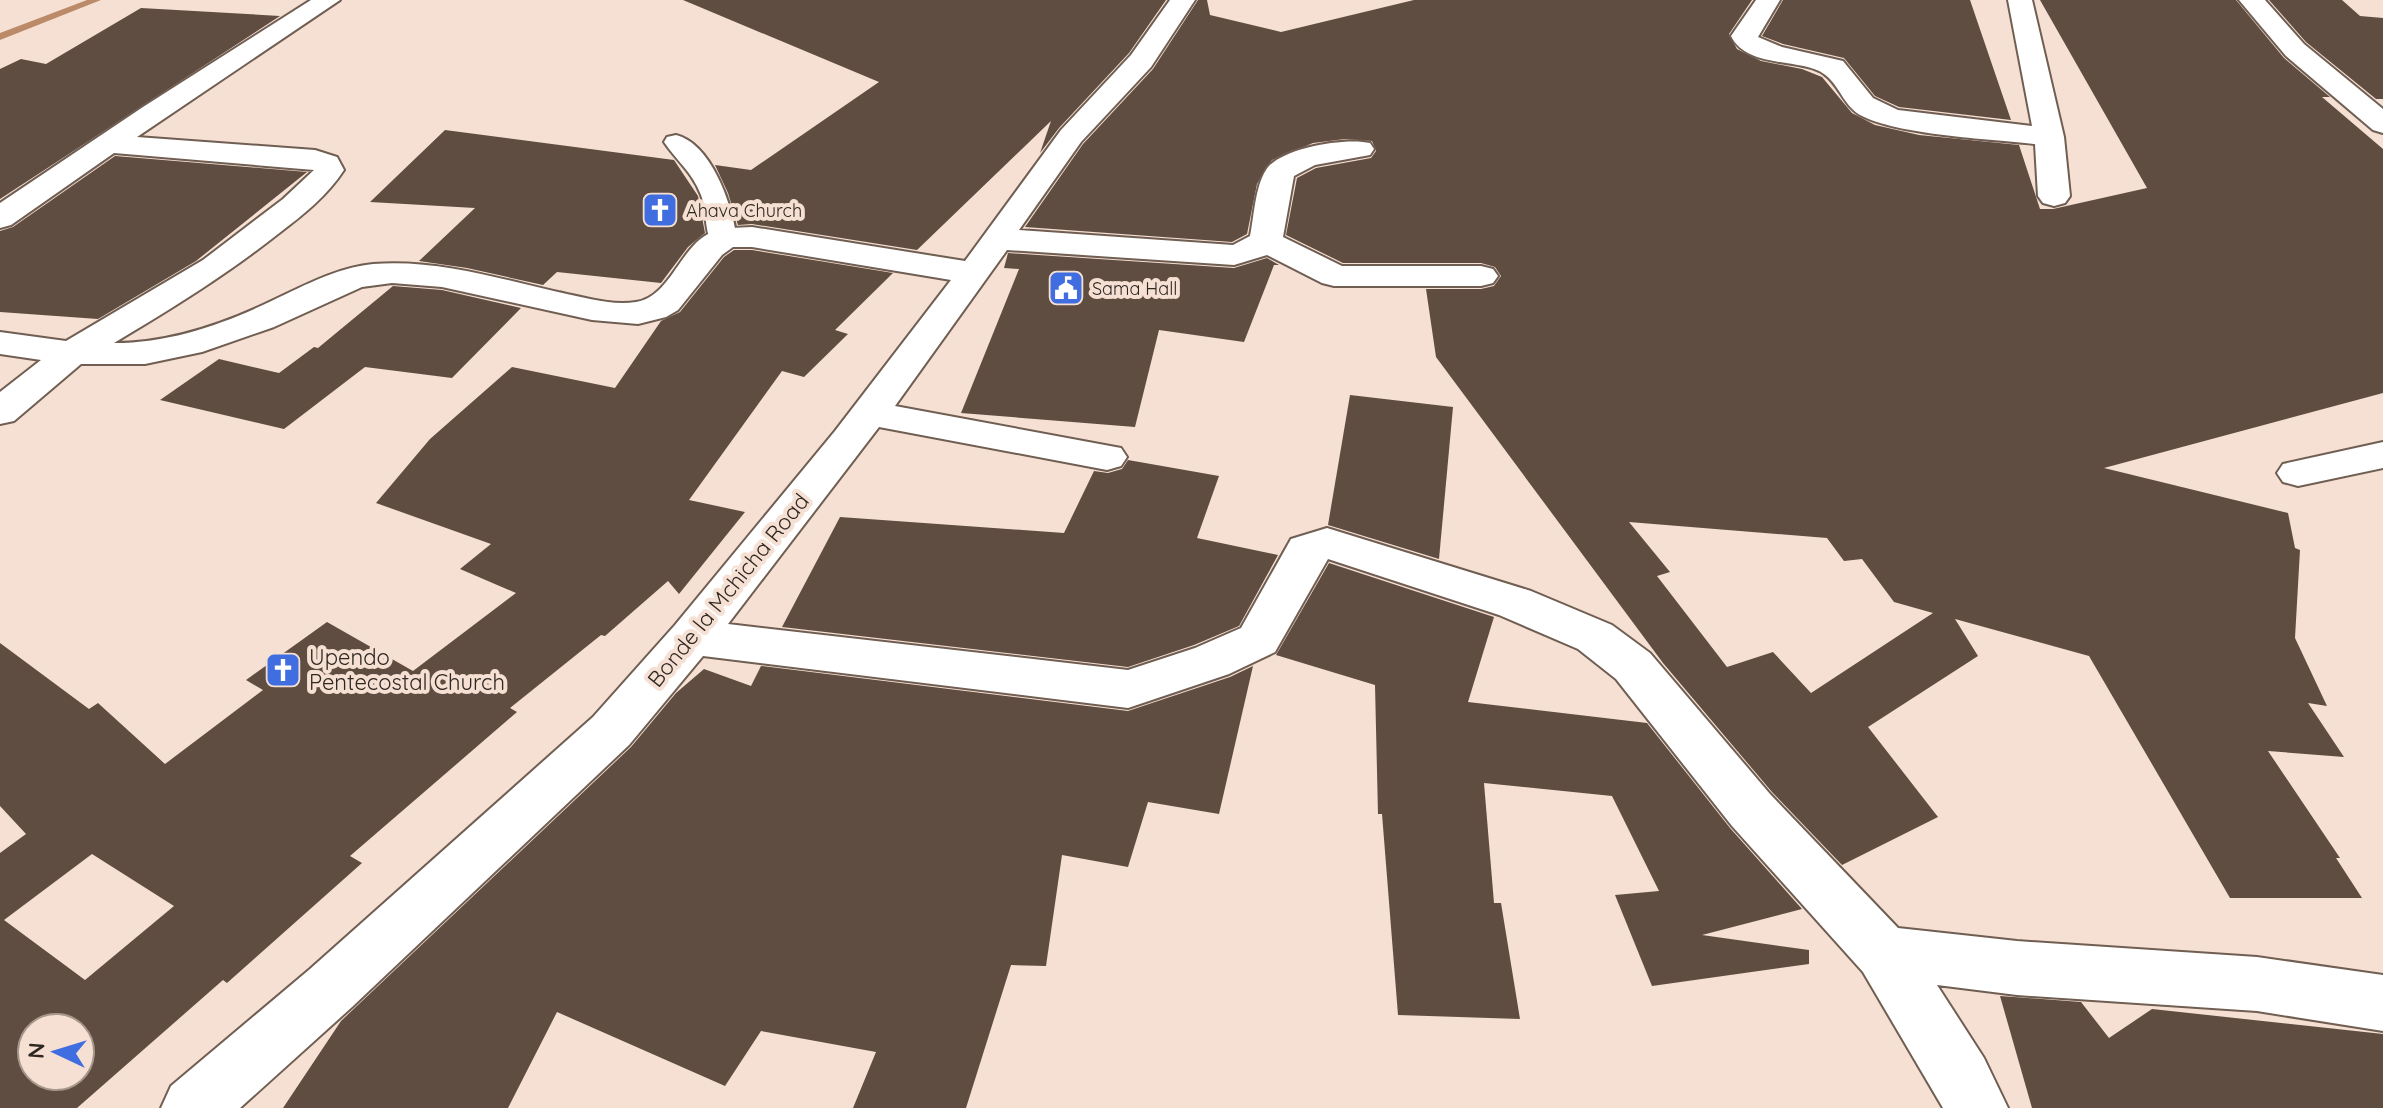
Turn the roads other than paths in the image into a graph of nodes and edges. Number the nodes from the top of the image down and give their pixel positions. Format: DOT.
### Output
graph roads {
  1 [pos="328,0"];
  2 [pos="1183,0"];
  3 [pos="1768,0"];
  4 [pos="2020,0"];
  5 [pos="2251,0"];
  6 [pos="2383,124"];
  7 [pos="2049,137"];
  8 [pos="676,142"];
  9 [pos="107,144"];
  10 [pos="1359,149"];
  11 [pos="2054,196"];
  12 [pos="0,218"];
  13 [pos="723,239"];
  14 [pos="1266,241"];
  15 [pos="986,256"];
  16 [pos="1481,276"];
  17 [pos="0,343"];
  18 [pos="72,353"];
  19 [pos="0,412"];
  20 [pos="869,413"];
  21 [pos="2383,455"];
  22 [pos="1107,457"];
  23 [pos="2298,473"];
  24 [pos="692,637"];
  25 [pos="1883,953"];
  26 [pos="2383,1003"];
  27 [pos="193,1108"];
  28 [pos="1976,1108"];
  1 -- 9 [label="street"];
  2 -- 15 [label="street, Bonde la Mchicha Road"];
  3 -- 7 [label="street"];
  4 -- 7 [label="street"];
  5 -- 6 [label="street"];
  7 -- 11 [label="street"];
  8 -- 13 [label="lane"];
  9 -- 12 [label="street"];
  9 -- 18 [label="street"];
  10 -- 14 [label="street"];
  13 -- 15 [label="street"];
  13 -- 18 [label="street"];
  14 -- 15 [label="street"];
  14 -- 16 [label="street"];
  15 -- 20 [label="street, Bonde la Mchicha Road"];
  17 -- 18 [label="street"];
  18 -- 19 [label="street"];
  20 -- 22 [label="street"];
  20 -- 24 [label="street, Bonde la Mchicha Road"];
  21 -- 23 [label="street"];
  24 -- 25 [label="street"];
  24 -- 27 [label="street, Bonde la Mchicha Road"];
  25 -- 26 [label="street"];
  25 -- 28 [label="street"];
}
